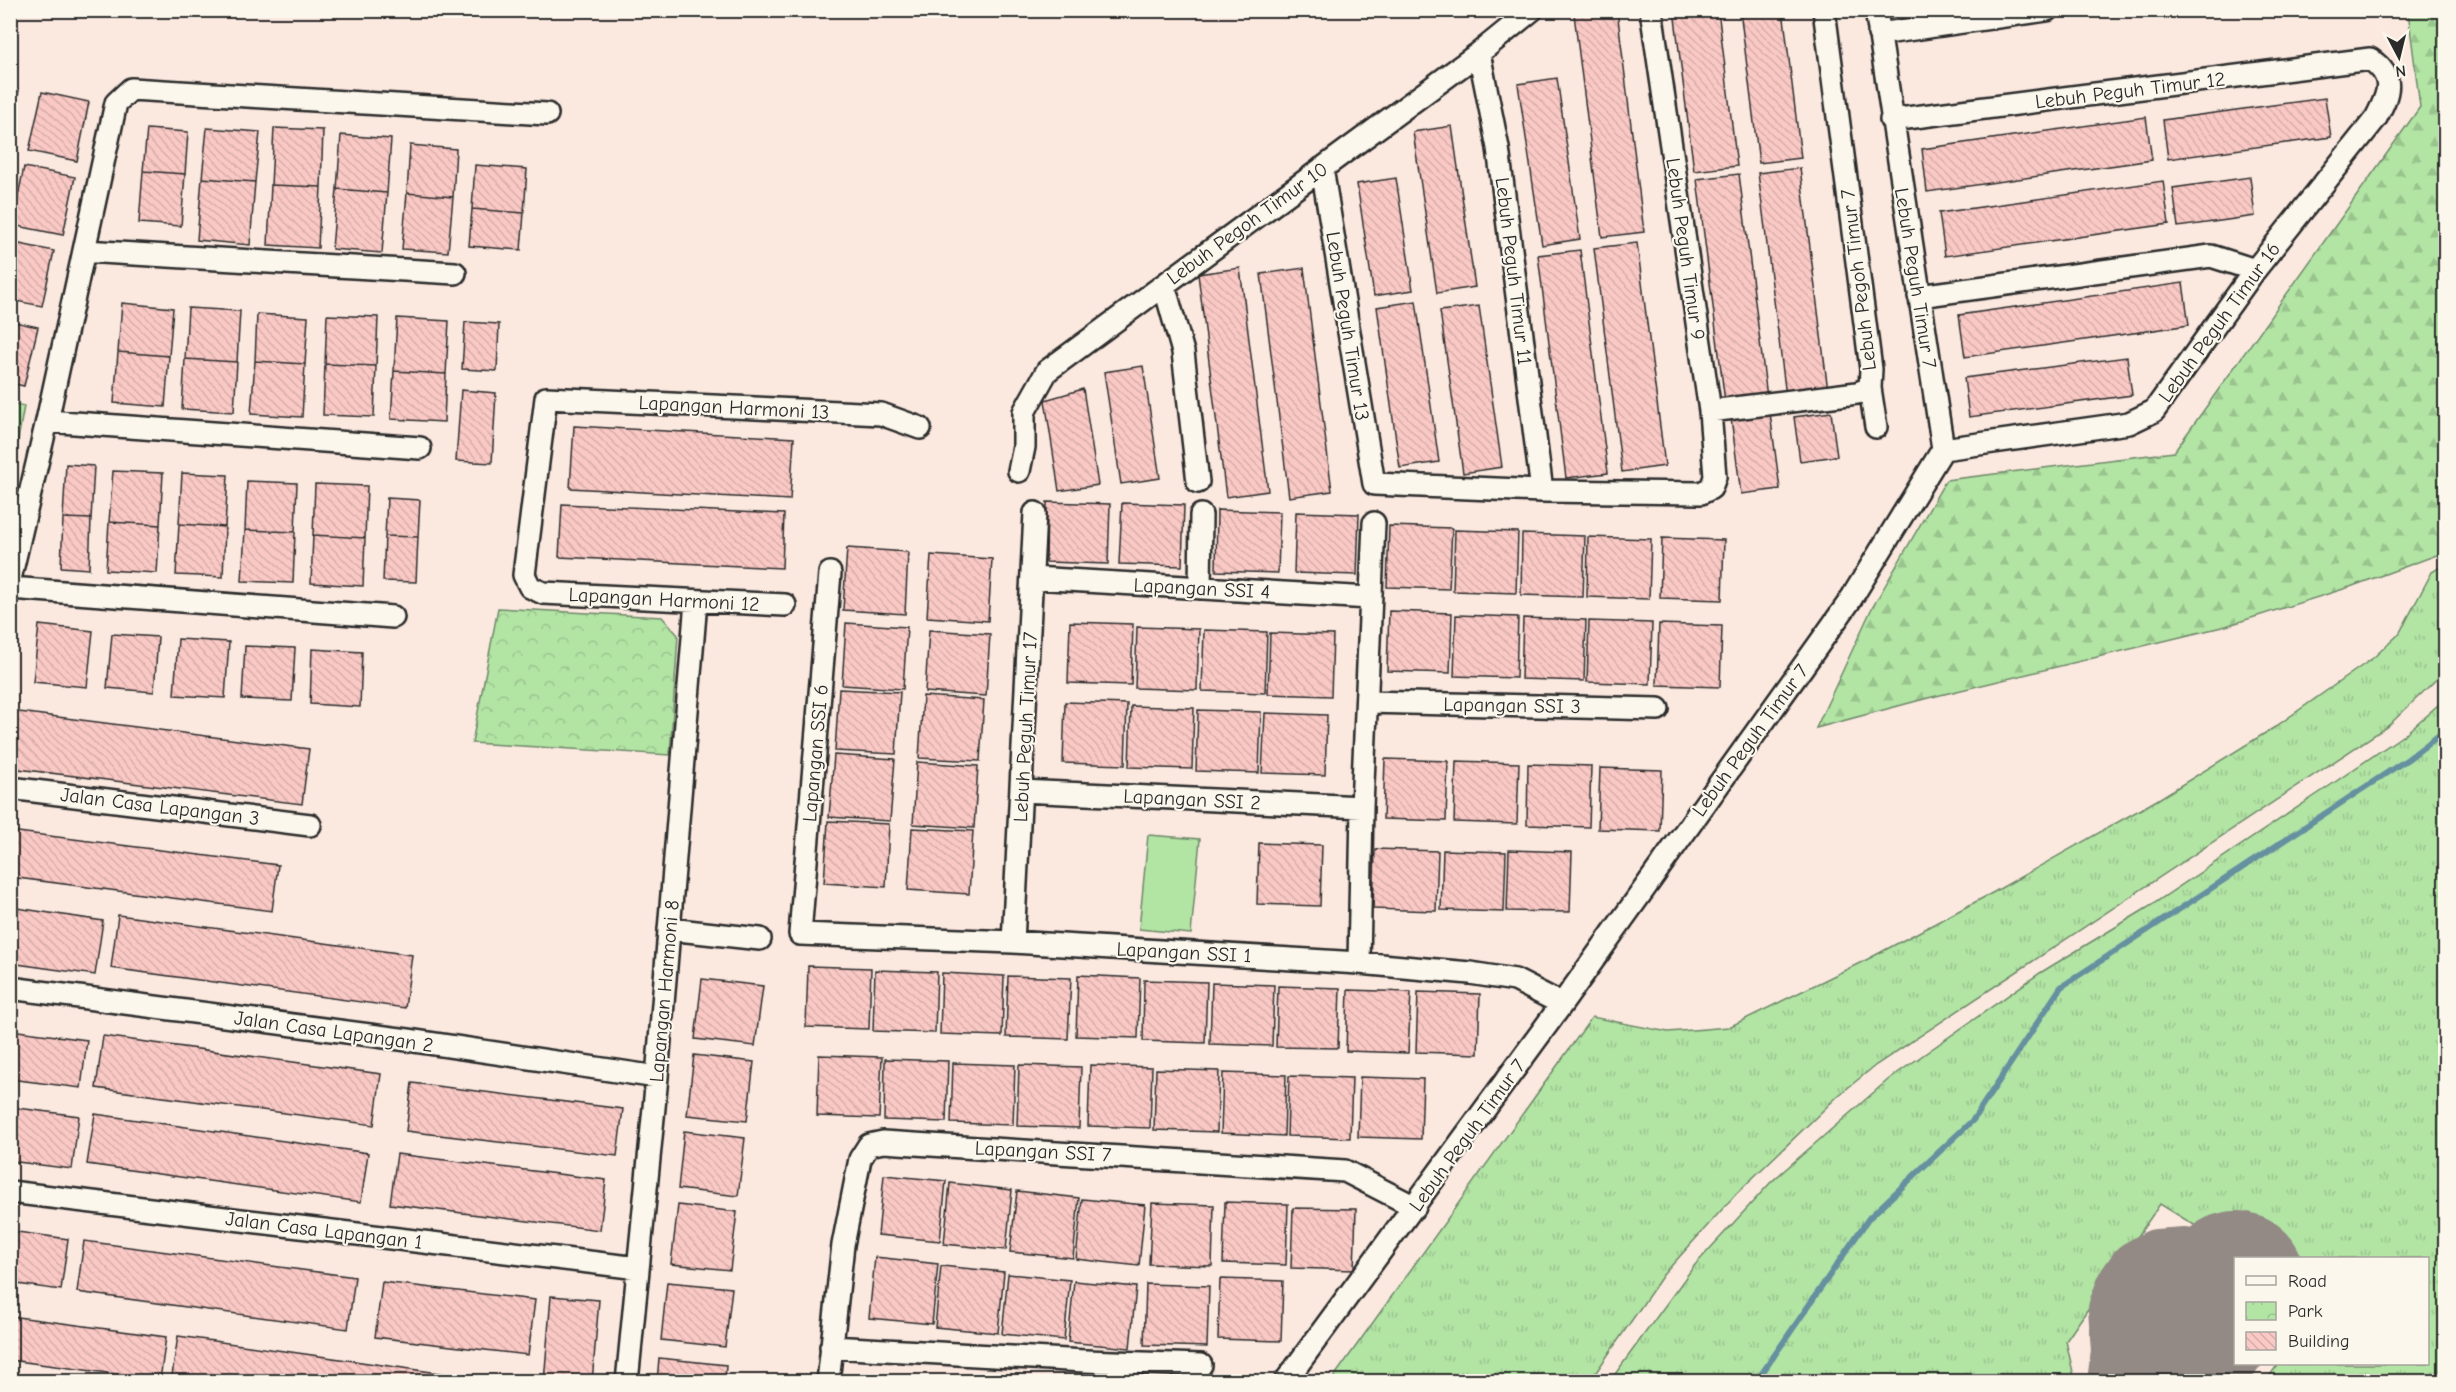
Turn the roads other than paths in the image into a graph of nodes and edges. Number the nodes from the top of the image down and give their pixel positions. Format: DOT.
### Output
graph roads {
  1 [pos="1532,10"];
  2 [pos="1651,10"];
  3 [pos="1824,10"];
  4 [pos="1876,10"];
  5 [pos="2048,10"];
  6 [pos="1879,34"];
  7 [pos="1479,53"];
  8 [pos="2370,59"];
  9 [pos="547,114"];
  10 [pos="1891,120"];
  11 [pos="1322,168"];
  12 [pos="84,251"];
  13 [pos="2255,270"];
  14 [pos="455,273"];
  15 [pos="1164,285"];
  16 [pos="1919,297"];
  17 [pos="1870,388"];
  18 [pos="1710,411"];
  19 [pos="47,421"];
  20 [pos="1876,427"];
  21 [pos="920,428"];
  22 [pos="420,448"];
  23 [pos="1943,450"];
  24 [pos="1019,471"];
  25 [pos="1198,482"];
  26 [pos="1542,491"];
  27 [pos="1035,513"];
  28 [pos="1201,515"];
  29 [pos="1374,523"];
  30 [pos="830,573"];
  31 [pos="1033,578"];
  32 [pos="10,579"];
  33 [pos="10,588"];
  34 [pos="1200,588"];
  35 [pos="543,593"];
  36 [pos="1370,598"];
  37 [pos="696,601"];
  38 [pos="785,605"];
  39 [pos="393,617"];
  40 [pos="1367,702"];
  41 [pos="1658,709"];
  42 [pos="10,788"];
  43 [pos="1021,791"];
  44 [pos="1362,807"];
  45 [pos="310,825"];
  46 [pos="669,929"];
  47 [pos="800,934"];
  48 [pos="760,939"];
  49 [pos="1012,942"];
  50 [pos="1359,963"];
  51 [pos="10,988"];
  52 [pos="1562,1004"];
  53 [pos="657,1077"];
  54 [pos="10,1192"];
  55 [pos="1415,1207"];
  56 [pos="638,1268"];
  57 [pos="831,1347"];
  58 [pos="1201,1365"];
  59 [pos="627,1382"];
  60 [pos="828,1382"];
  61 [pos="1286,1382"];
  1 -- 7 [label="street, Lebuh Pegoh Timur 10"];
  2 -- 18 [label="street, Lebuh Peguh Timur 9"];
  3 -- 17 [label="street, Lebuh Pegoh Timur 7"];
  4 -- 6 [label="street, Lebuh Peguh Timur 7"];
  5 -- 6 [label="street"];
  6 -- 10 [label="street, Lebuh Peguh Timur 7"];
  7 -- 11 [label="street, Lebuh Pegoh Timur 10"];
  7 -- 26 [label="street, Lebuh Peguh Timur 11"];
  8 -- 10 [label="street, Lebuh Peguh Timur 12"];
  8 -- 13 [label="street, Lebuh Peguh Timur 16"];
  9 -- 12 [label="street"];
  10 -- 16 [label="street, Lebuh Peguh Timur 7"];
  11 -- 15 [label="street, Lebuh Pegoh Timur 10"];
  11 -- 26 [label="street, Lebuh Peguh Timur 13"];
  12 -- 14 [label="street"];
  12 -- 19 [label="street"];
  13 -- 16 [label="street"];
  13 -- 23 [label="street, Lebuh Peguh Timur 16"];
  15 -- 24 [label="street, Lebuh Pegoh Timur 10"];
  15 -- 25 [label="street"];
  16 -- 23 [label="street, Lebuh Peguh Timur 7"];
  17 -- 18 [label="street, Lebuh Pegoh Timur 7"];
  17 -- 20 [label="street"];
  18 -- 26 [label="street, Lebuh Peguh Timur 9"];
  19 -- 22 [label="street"];
  19 -- 32 [label="street"];
  21 -- 35 [label="street, Lapangan Harmoni 13"];
  23 -- 52 [label="street, Lebuh Peguh Timur 7"];
  27 -- 31 [label="street, Lebuh Peguh Timur 17"];
  28 -- 34 [label="street"];
  29 -- 36 [label="street"];
  30 -- 47 [label="street, Lapangan SSI 6"];
  31 -- 34 [label="street, Lapangan SSI 4"];
  31 -- 43 [label="street, Lebuh Peguh Timur 17"];
  33 -- 39 [label="street"];
  34 -- 36 [label="street, Lapangan SSI 4"];
  35 -- 37 [label="street, Lapangan Harmoni 12"];
  36 -- 40 [label="street"];
  37 -- 38 [label="street, Lapangan Harmoni 12"];
  37 -- 46 [label="street, Lapangan Harmoni 8"];
  40 -- 41 [label="street, Lapangan SSI 3"];
  40 -- 44 [label="street"];
  42 -- 45 [label="street, Jalan Casa Lapangan 3"];
  43 -- 44 [label="street, Lapangan SSI 2"];
  43 -- 49 [label="street, Lebuh Peguh Timur 17"];
  44 -- 50 [label="street"];
  46 -- 48 [label="street"];
  46 -- 53 [label="street, Lapangan Harmoni 8"];
  47 -- 49 [label="street, Lapangan SSI 1"];
  49 -- 50 [label="street, Lapangan SSI 1"];
  50 -- 52 [label="street, Lapangan SSI 1"];
  51 -- 53 [label="street, Jalan Casa Lapangan 2"];
  52 -- 55 [label="street, Lebuh Peguh Timur 7"];
  53 -- 56 [label="street, Lapangan Harmoni 8"];
  54 -- 56 [label="street, Jalan Casa Lapangan 1"];
  55 -- 57 [label="street, Lapangan SSI 7"];
  55 -- 61 [label="street, Lebuh Peguh Timur 7"];
  56 -- 59 [label="street, Lapangan Harmoni 8"];
  57 -- 58 [label="street"];
  57 -- 60 [label="street, Lapangan SSI 7"];
}
